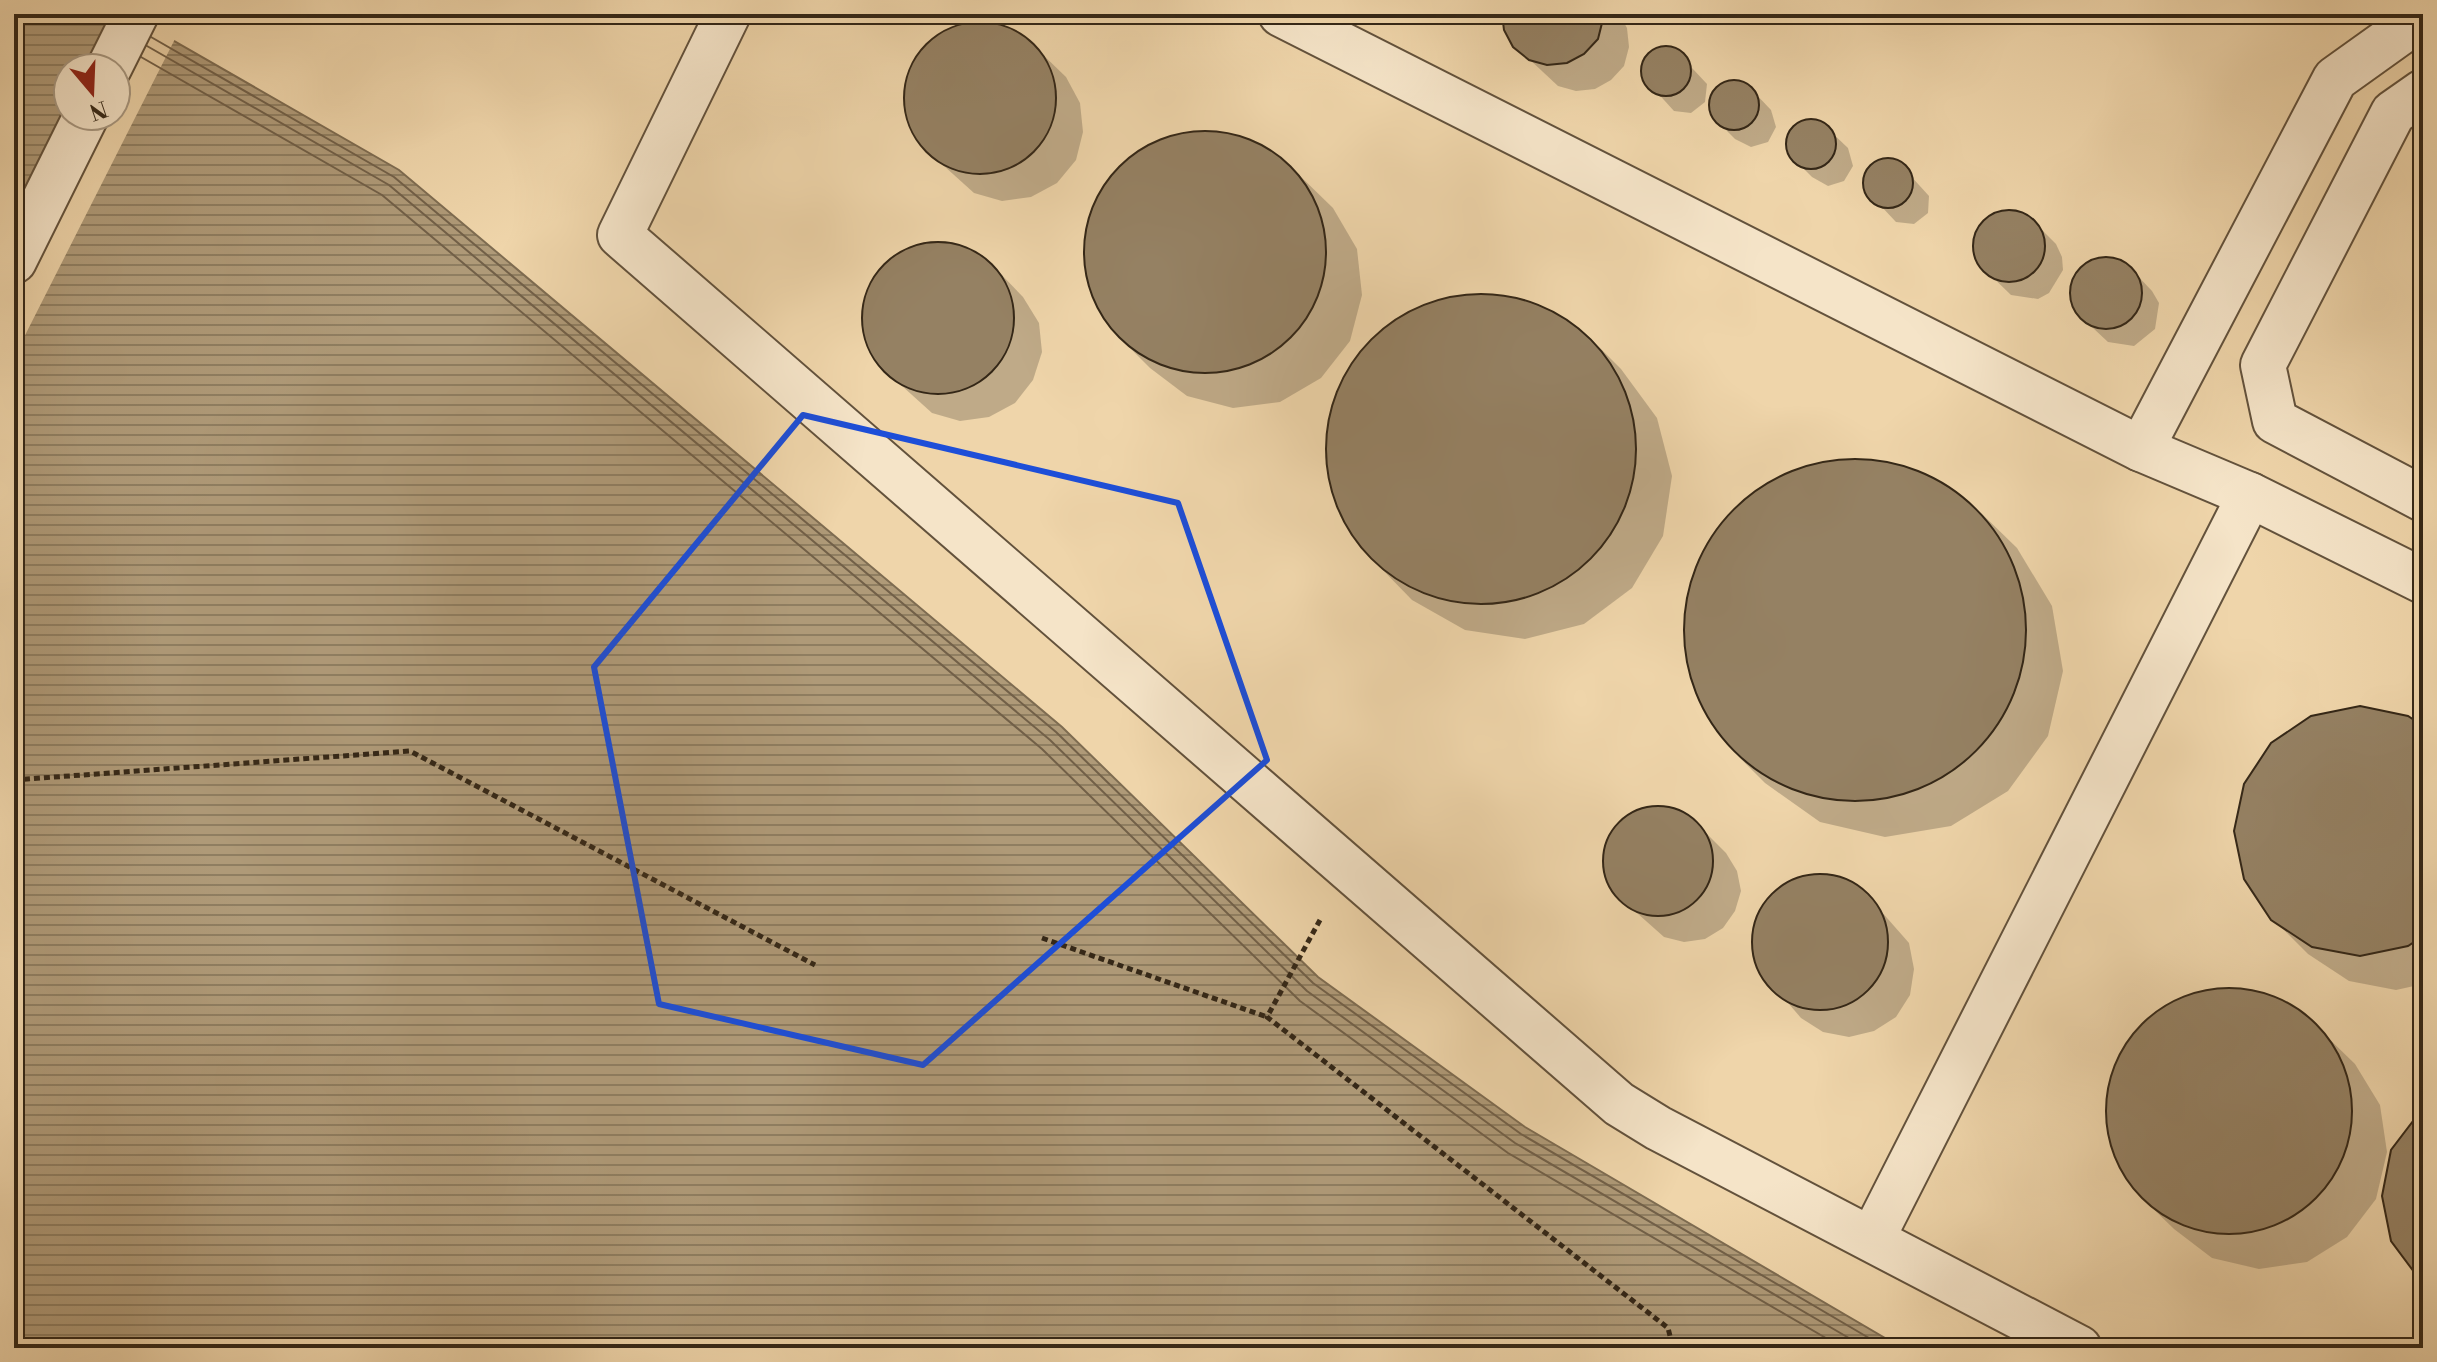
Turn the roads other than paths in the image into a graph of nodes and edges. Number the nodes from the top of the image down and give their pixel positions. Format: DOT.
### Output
graph roads {
  1 [pos="136,14"];
  2 [pos="728,14"];
  3 [pos="1281,14"];
  4 [pos="2423,16"];
  5 [pos="117,52"];
  6 [pos="2423,92"];
  7 [pos="78,132"];
  8 [pos="14,261"];
  9 [pos="2141,449"];
  10 [pos="2250,495"];
  11 [pos="2423,499"];
  12 [pos="2423,581"];
  13 [pos="1872,1239"];
  14 [pos="2079,1348"];
  1 -- 5 [label="lane"];
  2 -- 13 [label="lane"];
  3 -- 9 [label="lane"];
  4 -- 9 [label="lane"];
  6 -- 11 [label="lane"];
  7 -- 8 [label="lane"];
  9 -- 10 [label="lane"];
  10 -- 12 [label="lane"];
  10 -- 13 [label="lane"];
  13 -- 14 [label="lane"];
}
